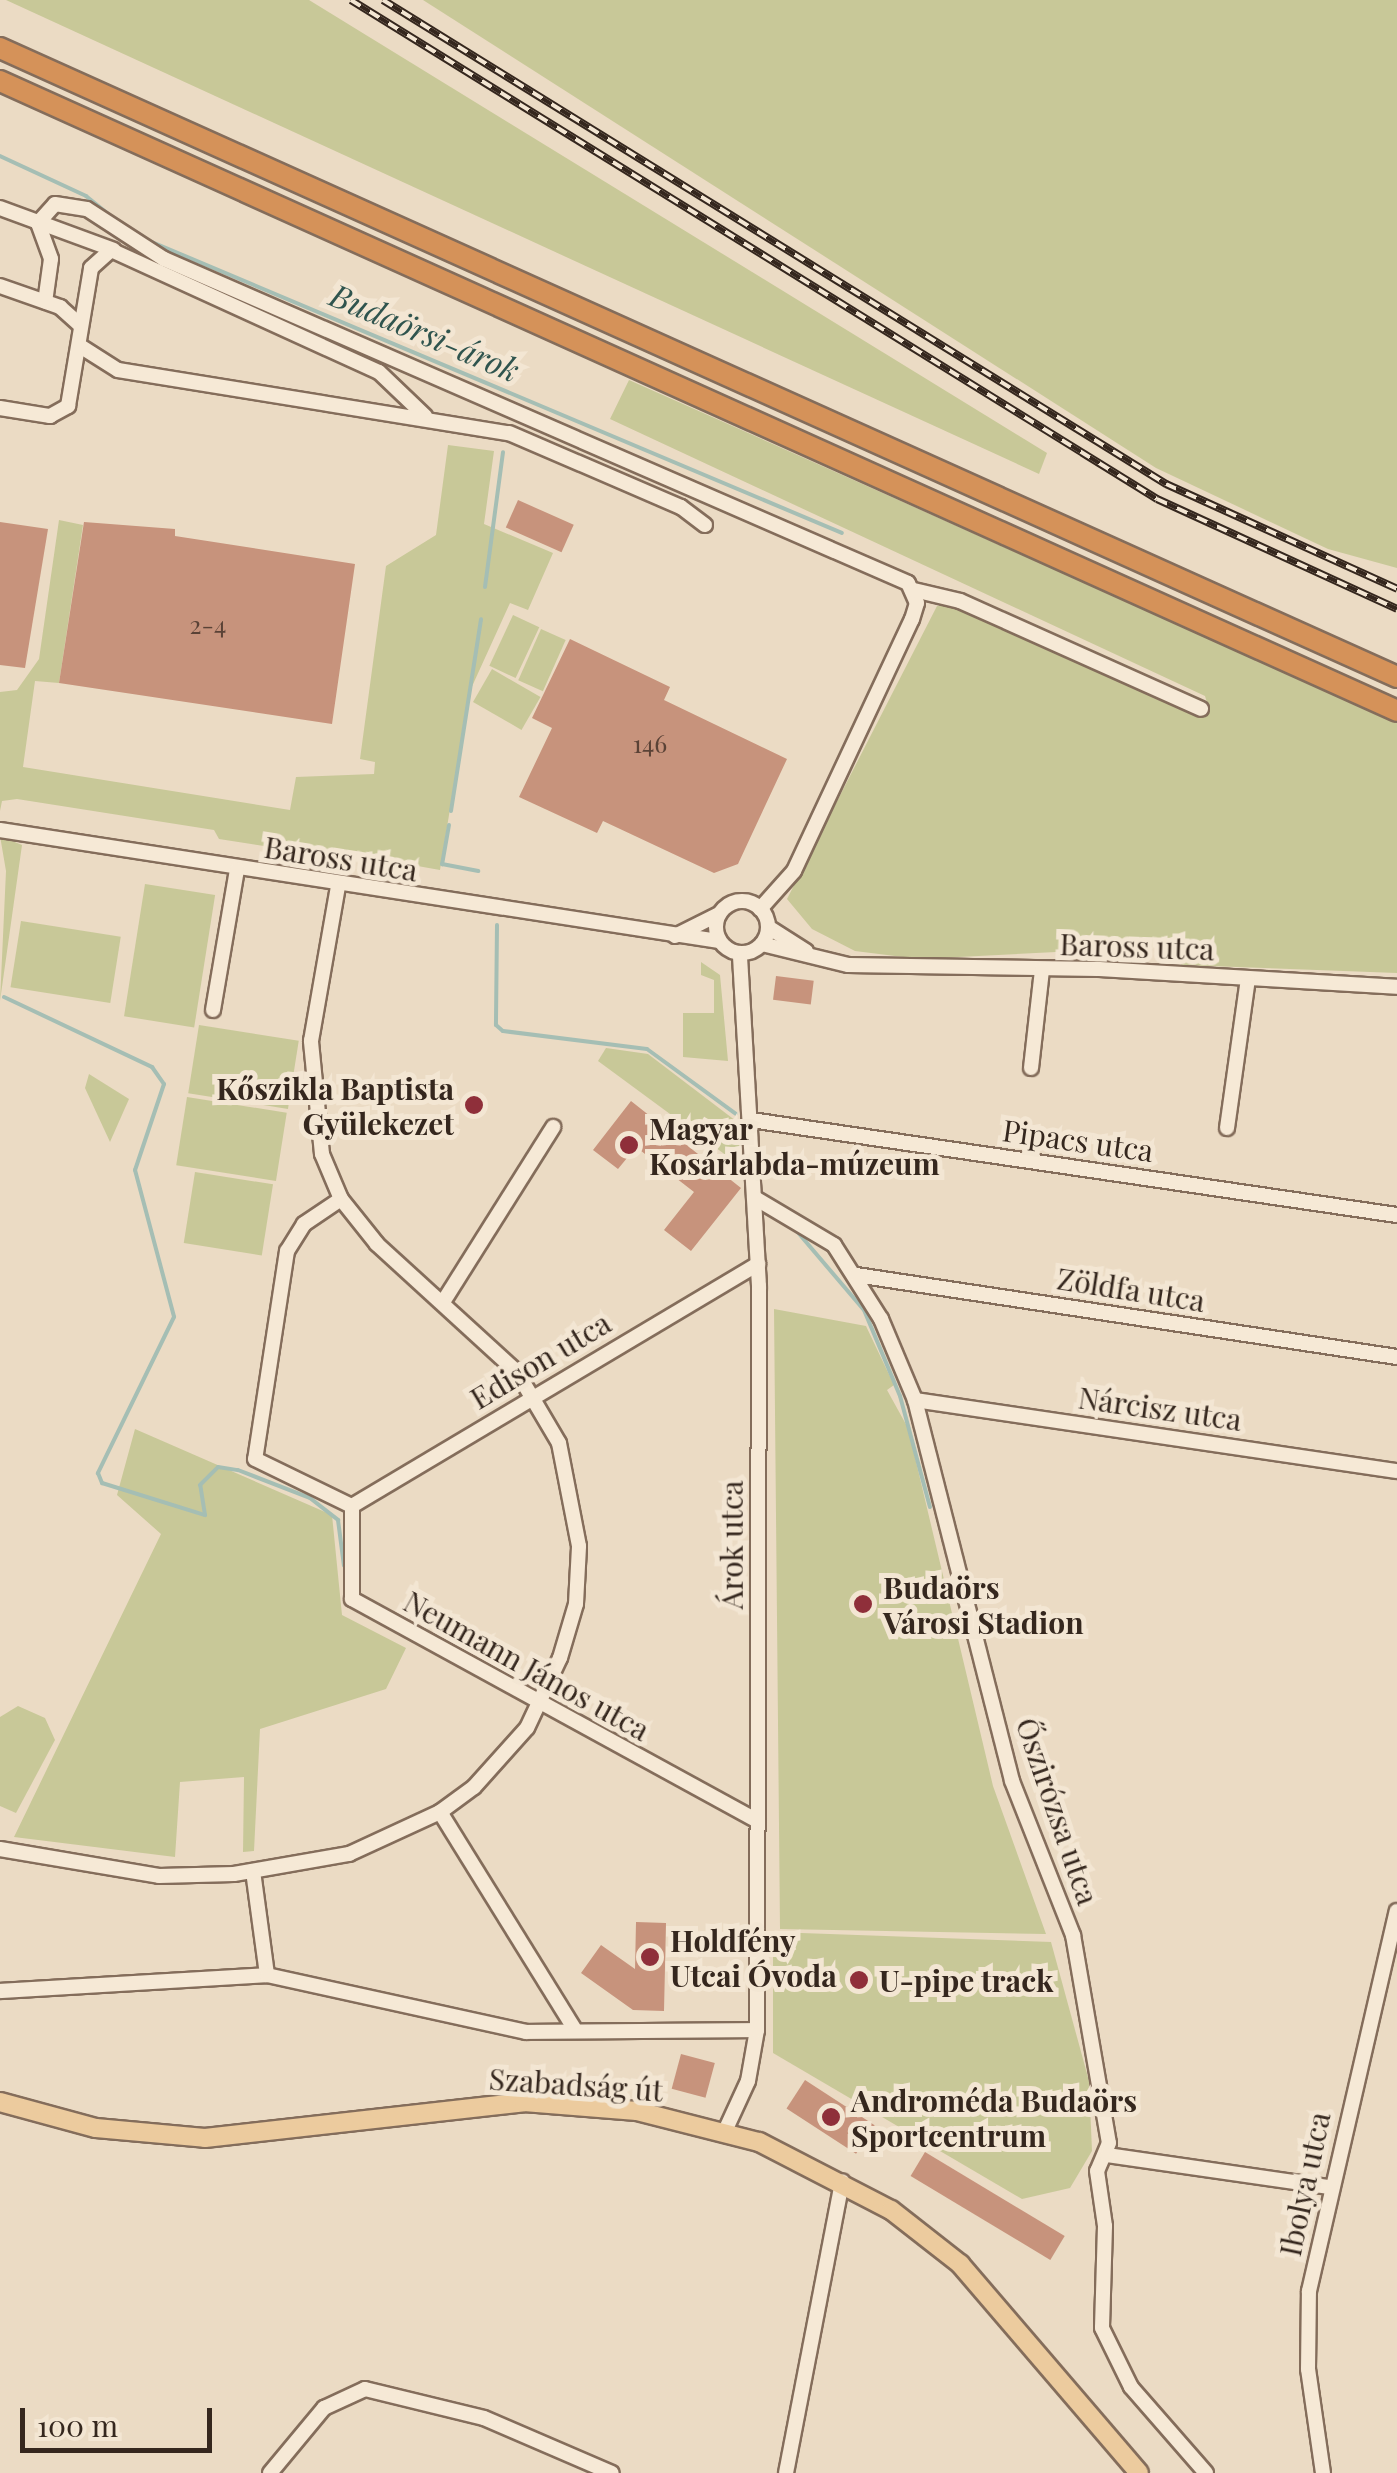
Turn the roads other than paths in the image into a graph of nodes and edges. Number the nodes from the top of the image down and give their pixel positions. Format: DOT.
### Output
graph roads {
  1 [pos="0,48"];
  2 [pos="0,81"];
  3 [pos="0,208"];
  4 [pos="38,223"];
  5 [pos="111,250"];
  6 [pos="164,259"];
  7 [pos="51,274"];
  8 [pos="0,286"];
  9 [pos="16,292"];
  10 [pos="44,302"];
  11 [pos="80,326"];
  12 [pos="80,346"];
  13 [pos="100,365"];
  14 [pos="74,382"];
  15 [pos="0,408"];
  16 [pos="429,418"];
  17 [pos="704,525"];
  18 [pos="914,590"];
  19 [pos="1397,677"];
  20 [pos="1201,709"];
  21 [pos="1397,710"];
  22 [pos="0,830"];
  23 [pos="238,869"];
  24 [pos="338,886"];
  25 [pos="760,908"];
  26 [pos="720,912"];
  27 [pos="768,927"];
  28 [pos="674,937"];
  29 [pos="719,941"];
  30 [pos="762,944"];
  31 [pos="740,954"];
  32 [pos="816,956"];
  33 [pos="1042,970"];
  34 [pos="1248,978"];
  35 [pos="1397,987"];
  36 [pos="213,1010"];
  37 [pos="1032,1068"];
  38 [pos="752,1120"];
  39 [pos="553,1127"];
  40 [pos="1227,1128"];
  41 [pos="755,1198"];
  42 [pos="341,1199"];
  43 [pos="1397,1214"];
  44 [pos="758,1264"];
  45 [pos="856,1275"];
  46 [pos="443,1302"];
  47 [pos="1397,1358"];
  48 [pos="534,1397"];
  49 [pos="915,1400"];
  50 [pos="1397,1471"];
  51 [pos="352,1506"];
  52 [pos="542,1703"];
  53 [pos="440,1812"];
  54 [pos="757,1821"];
  55 [pos="0,1849"];
  56 [pos="253,1871"];
  57 [pos="1397,1911"];
  58 [pos="266,1975"];
  59 [pos="0,1991"];
  60 [pos="574,2028"];
  61 [pos="757,2030"];
  62 [pos="0,2102"];
  63 [pos="726,2132"];
  64 [pos="1107,2154"];
  65 [pos="842,2181"];
  66 [pos="1328,2187"];
  67 [pos="270,2473"];
  68 [pos="612,2473"];
  69 [pos="786,2473"];
  70 [pos="1139,2473"];
  71 [pos="1206,2473"];
  72 [pos="1323,2473"];
  1 -- 19 [label="highway"];
  2 -- 21 [label="highway"];
  3 -- 4 [label="street"];
  4 -- 5 [label="street"];
  4 -- 6 [label="street"];
  4 -- 7 [label="street"];
  5 -- 6 [label="street"];
  5 -- 11 [label="street"];
  5 -- 16 [label="street"];
  6 -- 18 [label="street"];
  7 -- 9 [label="street"];
  7 -- 10 [label="street"];
  8 -- 9 [label="street"];
  9 -- 10 [label="street"];
  10 -- 11 [label="street"];
  11 -- 12 [label="street"];
  12 -- 13 [label="street"];
  12 -- 14 [label="street"];
  13 -- 14 [label="street"];
  13 -- 16 [label="street"];
  14 -- 15 [label="street"];
  16 -- 17 [label="street"];
  18 -- 20 [label="street"];
  18 -- 25 [label="street"];
  22 -- 23 [label="street, Baross utca"];
  23 -- 24 [label="street, Baross utca"];
  23 -- 36 [label="street"];
  24 -- 28 [label="street, Baross utca"];
  24 -- 42 [label="street"];
  25 -- 26 [label="street"];
  25 -- 27 [label="street"];
  26 -- 28 [label="street"];
  26 -- 29 [label="street"];
  27 -- 30 [label="street"];
  27 -- 32 [label="street, Baross utca"];
  28 -- 29 [label="street, Baross utca"];
  29 -- 31 [label="street"];
  30 -- 31 [label="street"];
  30 -- 32 [label="street, Baross utca"];
  31 -- 38 [label="street, Árok utca"];
  32 -- 33 [label="street, Baross utca"];
  33 -- 34 [label="street, Baross utca"];
  33 -- 37 [label="street"];
  34 -- 35 [label="street, Baross utca"];
  34 -- 40 [label="street"];
  38 -- 41 [label="street, Árok utca"];
  38 -- 43 [label="street, Pipacs utca"];
  39 -- 46 [label="street"];
  41 -- 44 [label="street, Árok utca"];
  41 -- 45 [label="street, Őszirózsa utca"];
  42 -- 46 [label="street"];
  42 -- 51 [label="street"];
  44 -- 48 [label="street, Edison utca"];
  44 -- 54 [label="street, Árok utca"];
  45 -- 47 [label="street, Zöldfa utca"];
  45 -- 49 [label="street, Őszirózsa utca"];
  46 -- 48 [label="street"];
  48 -- 51 [label="street, Edison utca"];
  48 -- 52 [label="street"];
  49 -- 50 [label="street, Nárcisz utca"];
  49 -- 64 [label="street, Őszirózsa utca"];
  51 -- 52 [label="street, Neumann János utca"];
  52 -- 53 [label="street"];
  52 -- 54 [label="street, Neumann János utca"];
  53 -- 56 [label="street"];
  53 -- 60 [label="street"];
  54 -- 61 [label="street, Árok utca"];
  55 -- 56 [label="street"];
  56 -- 58 [label="street"];
  57 -- 66 [label="street, Ibolya utca"];
  58 -- 59 [label="street"];
  58 -- 60 [label="street"];
  60 -- 61 [label="street"];
  61 -- 63 [label="street, Árok utca"];
  62 -- 63 [label="main road, Szabadság út"];
  63 -- 65 [label="main road, Szabadság út"];
  64 -- 66 [label="street"];
  64 -- 71 [label="street, Őszirózsa utca"];
  65 -- 69 [label="street"];
  65 -- 70 [label="main road, Szabadság út"];
  66 -- 72 [label="street, Ibolya utca"];
  67 -- 68 [label="street"];
}
